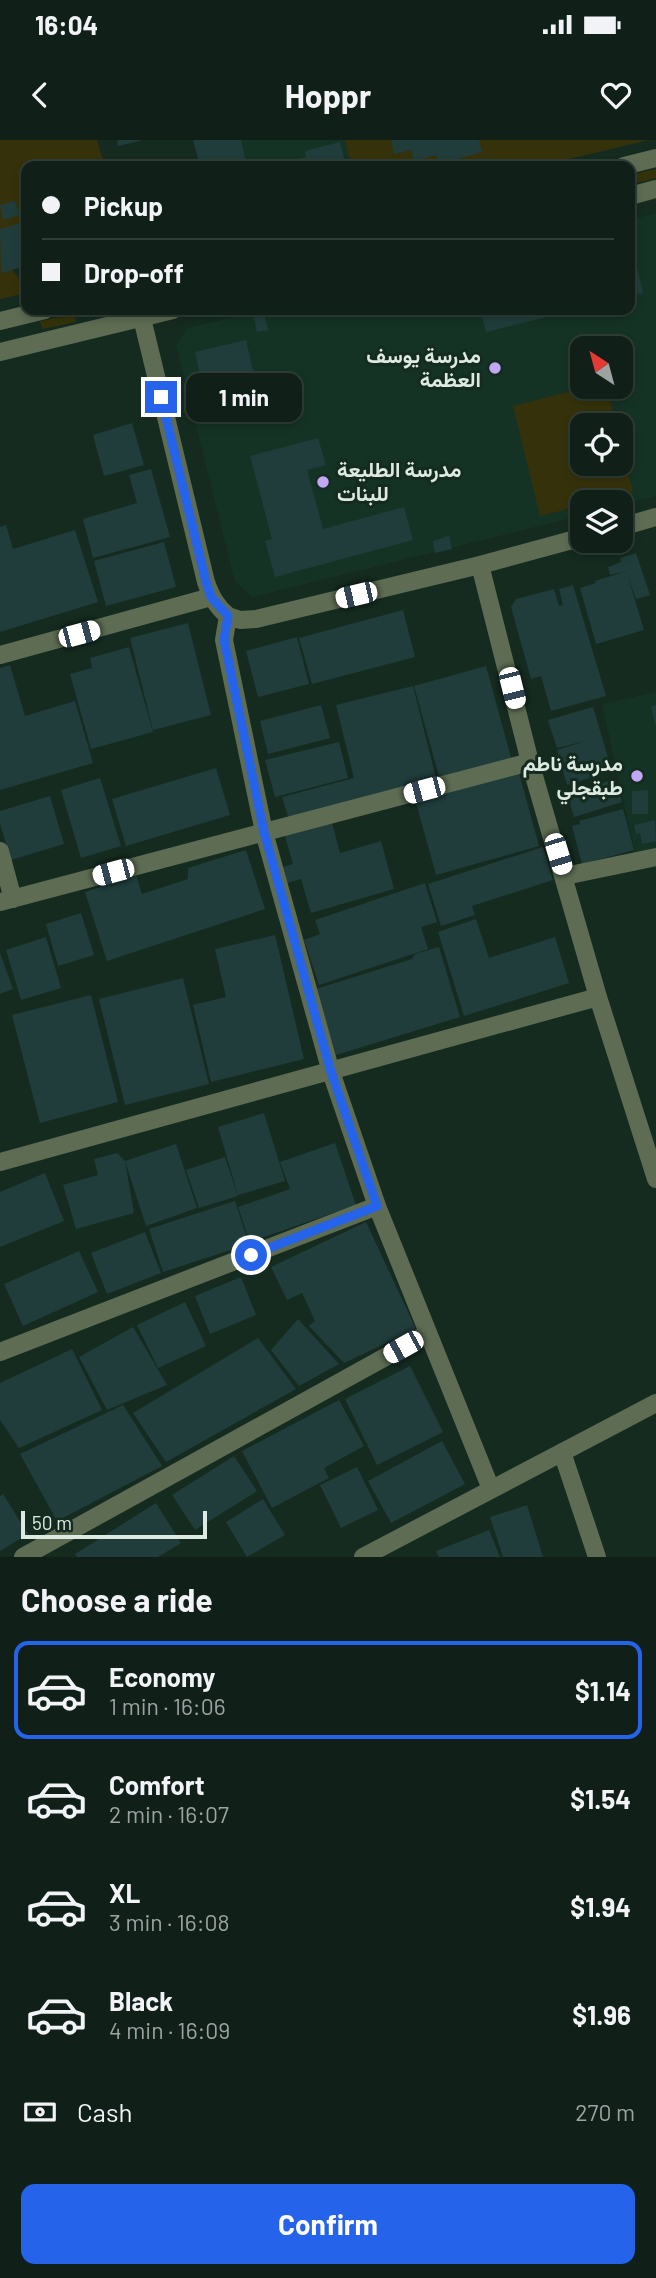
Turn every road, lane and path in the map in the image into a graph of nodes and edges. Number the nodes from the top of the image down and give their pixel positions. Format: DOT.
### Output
graph roads {
  1 [pos="656,158"];
  2 [pos="635,163"];
  3 [pos="656,189"];
  4 [pos="635,194"];
  5 [pos="25,315"];
  6 [pos="137,315"];
  7 [pos="141,315"];
  8 [pos="0,321"];
  9 [pos="0,352"];
  10 [pos="656,517"];
  11 [pos="633,524"];
  12 [pos="570,541"];
  13 [pos="480,565"];
  14 [pos="211,597"];
  15 [pos="228,616"];
  16 [pos="0,655"];
  17 [pos="530,762"];
  18 [pos="264,832"];
  19 [pos="0,851"];
  20 [pos="656,857"];
  21 [pos="565,876"];
  22 [pos="6,901"];
  23 [pos="598,997"];
  24 [pos="331,1072"];
  25 [pos="0,1162"];
  26 [pos="655,1172"];
  27 [pos="377,1206"];
  28 [pos="427,1334"];
  29 [pos="0,1352"];
  30 [pos="656,1402"];
  31 [pos="562,1452"];
  32 [pos="491,1489"];
  33 [pos="23,1557"];
  34 [pos="363,1557"];
  35 [pos="597,1557"];
  1 -- 2 [label="street"];
  3 -- 4 [label="street"];
  5 -- 8 [label="street"];
  6 -- 9 [label="street"];
  7 -- 14 [label="street"];
  10 -- 11 [label="street"];
  12 -- 13 [label="street"];
  13 -- 15 [label="street"];
  13 -- 17 [label="street"];
  14 -- 15 [label="street"];
  14 -- 16 [label="street"];
  15 -- 18 [label="street"];
  17 -- 18 [label="street"];
  17 -- 21 [label="street"];
  18 -- 22 [label="street"];
  18 -- 24 [label="street"];
  19 -- 22 [label="street"];
  20 -- 21 [label="street"];
  21 -- 23 [label="street"];
  23 -- 24 [label="street"];
  23 -- 26 [label="street"];
  24 -- 25 [label="street"];
  24 -- 27 [label="street"];
  27 -- 28 [label="street"];
  27 -- 29 [label="street"];
  28 -- 32 [label="street"];
  28 -- 33 [label="street"];
  30 -- 31 [label="street"];
  31 -- 32 [label="street"];
  31 -- 35 [label="street"];
  32 -- 34 [label="street"];
}
